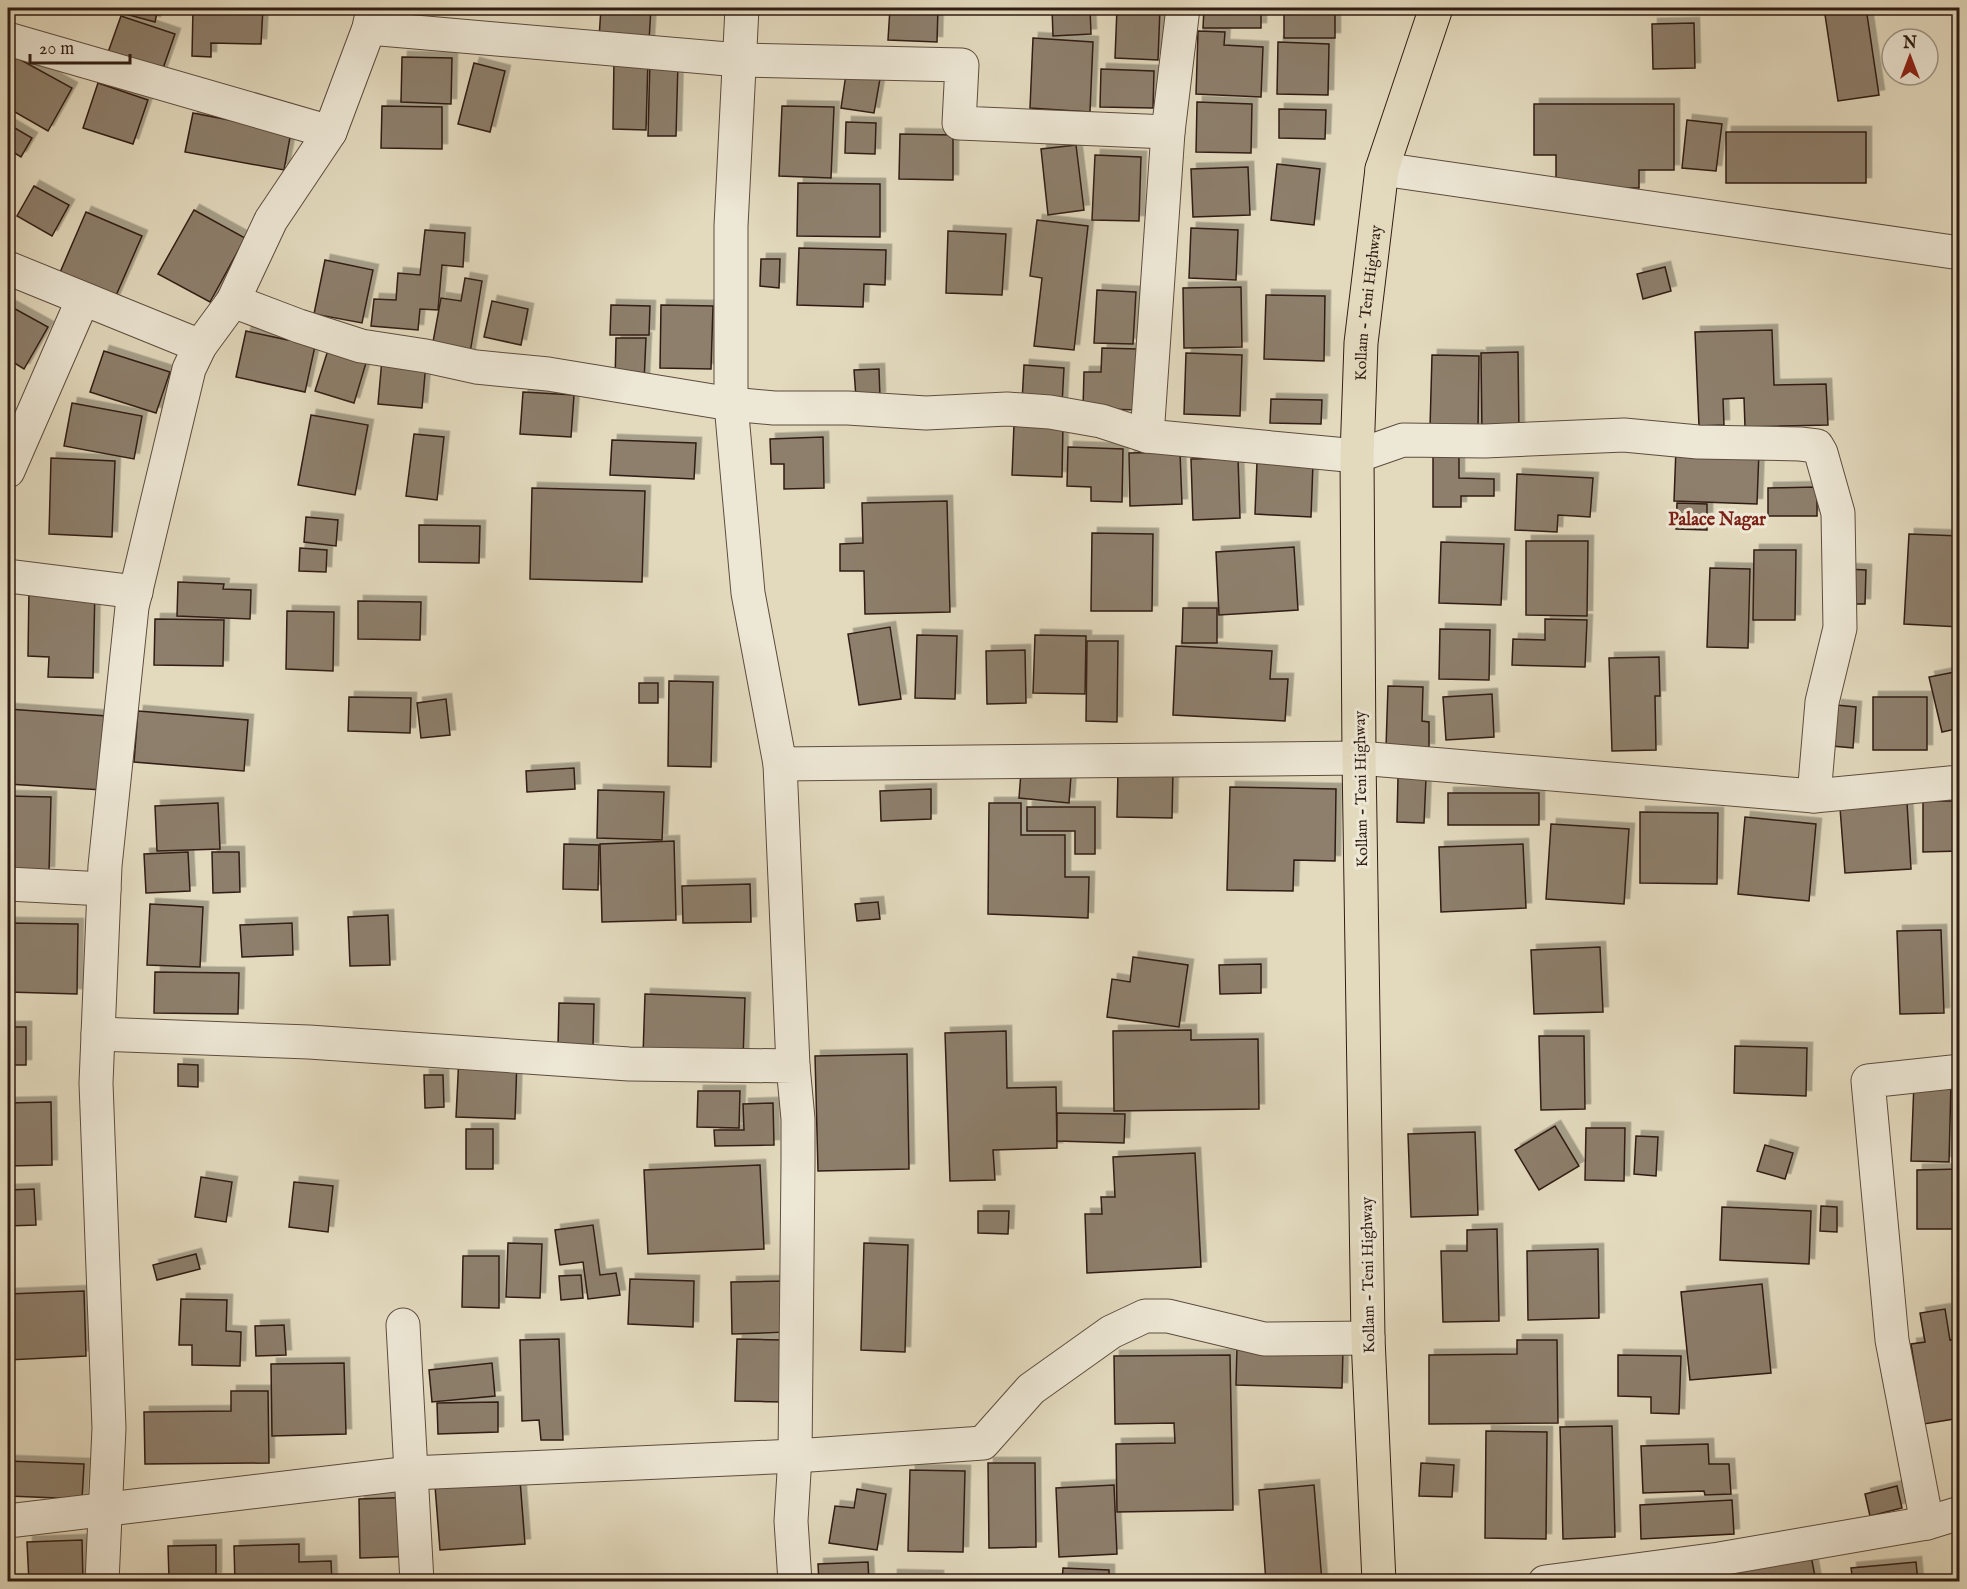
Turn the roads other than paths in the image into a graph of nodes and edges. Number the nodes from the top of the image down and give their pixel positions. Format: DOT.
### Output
graph roads {
  1 [pos="742,8"];
  2 [pos="1183,8"];
  3 [pos="1436,8"];
  4 [pos="371,18"];
  5 [pos="8,39"];
  6 [pos="739,60"];
  7 [pos="330,132"];
  8 [pos="1168,132"];
  9 [pos="1382,169"];
  10 [pos="1959,253"];
  11 [pos="8,268"];
  12 [pos="83,299"];
  13 [pos="233,301"];
  14 [pos="200,346"];
  15 [pos="731,404"];
  16 [pos="1147,436"];
  17 [pos="1357,456"];
  18 [pos="8,471"];
  19 [pos="8,576"];
  20 [pos="136,592"];
  21 [pos="1359,758"];
  22 [pos="780,764"];
  23 [pos="1959,782"];
  24 [pos="1814,796"];
  25 [pos="8,884"];
  26 [pos="104,890"];
  27 [pos="98,1034"];
  28 [pos="793,1066"];
  29 [pos="1952,1072"];
  30 [pos="403,1325"];
  31 [pos="1368,1338"];
  32 [pos="795,1456"];
  33 [pos="411,1473"];
  34 [pos="104,1508"];
  35 [pos="1959,1513"];
  36 [pos="8,1521"];
  37 [pos="1927,1523"];
  38 [pos="102,1581"];
  39 [pos="417,1581"];
  40 [pos="795,1581"];
  41 [pos="1379,1581"];
  42 [pos="1545,1581"];
  1 -- 6 [label="street"];
  2 -- 8 [label="street"];
  3 -- 9 [label="main road, Kollam - Teni Highway"];
  4 -- 6 [label="street"];
  4 -- 7 [label="street"];
  5 -- 7 [label="street"];
  6 -- 8 [label="street"];
  6 -- 15 [label="street"];
  7 -- 13 [label="street"];
  8 -- 16 [label="street"];
  9 -- 10 [label="street"];
  9 -- 17 [label="main road, Kollam - Teni Highway"];
  11 -- 12 [label="street"];
  12 -- 14 [label="street"];
  12 -- 18 [label="street"];
  13 -- 14 [label="street"];
  13 -- 15 [label="street"];
  14 -- 20 [label="street"];
  15 -- 16 [label="street"];
  15 -- 22 [label="street"];
  16 -- 17 [label="street"];
  17 -- 21 [label="main road, Kollam - Teni Highway"];
  17 -- 24 [label="street"];
  19 -- 20 [label="street"];
  20 -- 26 [label="street"];
  21 -- 22 [label="street"];
  21 -- 24 [label="street"];
  21 -- 31 [label="main road, Kollam - Teni Highway"];
  22 -- 28 [label="street"];
  23 -- 24 [label="street"];
  25 -- 26 [label="street"];
  26 -- 27 [label="street"];
  27 -- 28 [label="street"];
  27 -- 34 [label="street"];
  28 -- 32 [label="street"];
  29 -- 37 [label="street"];
  30 -- 33 [label="street"];
  31 -- 32 [label="street"];
  31 -- 41 [label="main road, Kollam - Teni Highway"];
  32 -- 33 [label="street"];
  32 -- 40 [label="street"];
  33 -- 34 [label="street"];
  33 -- 39 [label="street"];
  34 -- 36 [label="street"];
  34 -- 38 [label="street"];
  35 -- 37 [label="street"];
  37 -- 42 [label="street"];
}
